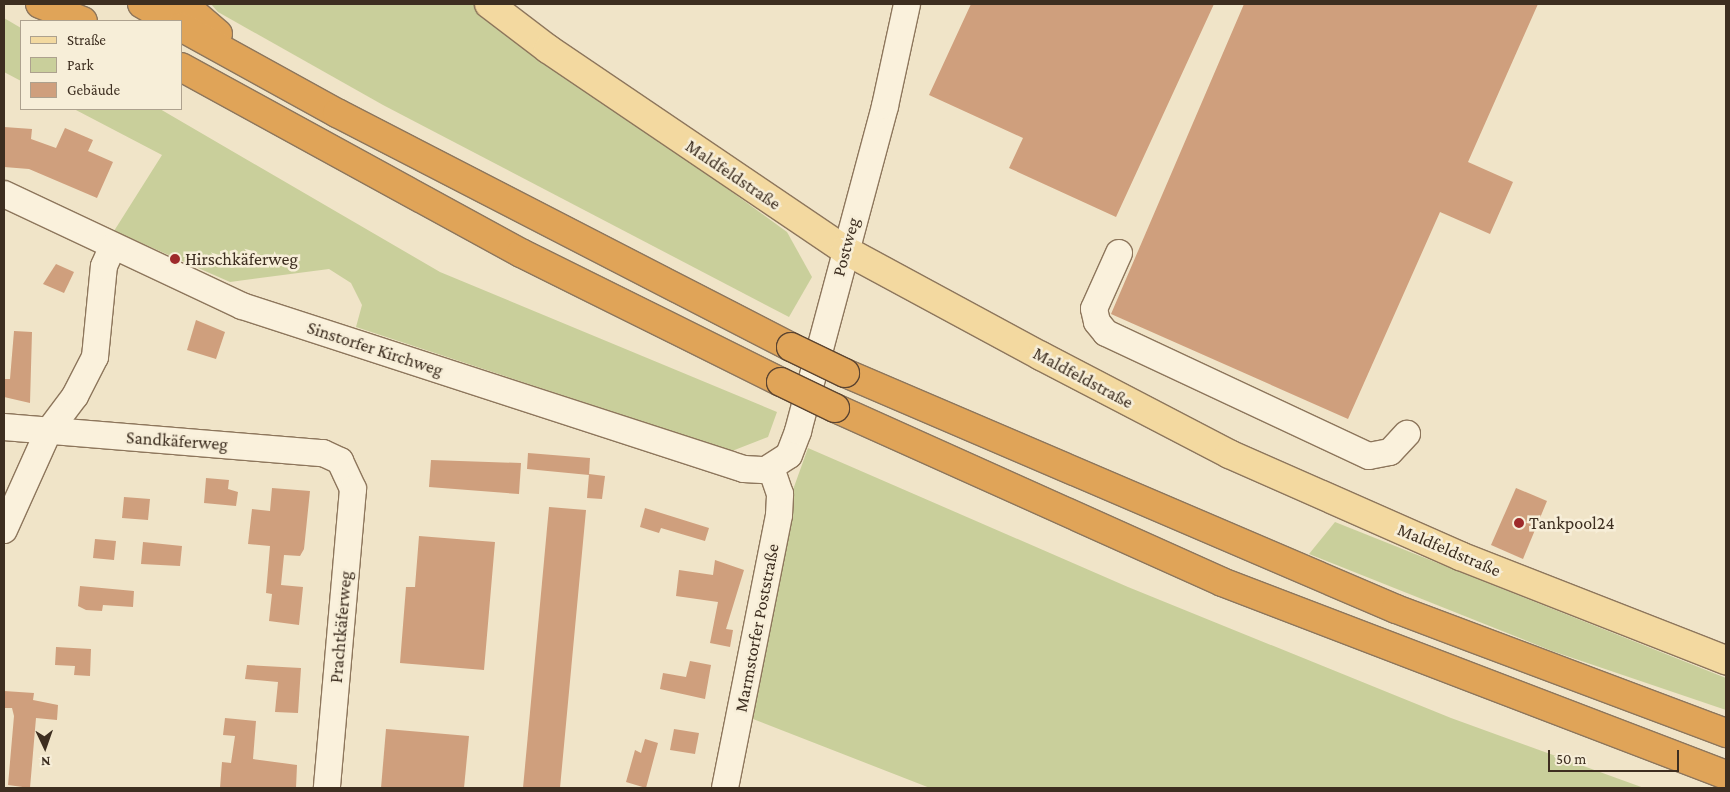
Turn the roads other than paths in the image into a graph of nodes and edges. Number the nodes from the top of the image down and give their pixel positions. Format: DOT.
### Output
graph roads {
  1 [pos="40,4"];
  2 [pos="74,4"];
  3 [pos="142,4"];
  4 [pos="182,4"];
  5 [pos="489,4"];
  6 [pos="907,4"];
  7 [pos="80,20"];
  8 [pos="101,20"];
  9 [pos="170,20"];
  10 [pos="182,28"];
  11 [pos="182,68"];
  12 [pos="269,76"];
  13 [pos="4,194"];
  14 [pos="113,246"];
  15 [pos="845,250"];
  16 [pos="1119,253"];
  17 [pos="4,427"];
  18 [pos="48,432"];
  19 [pos="1408,434"];
  20 [pos="345,467"];
  21 [pos="765,470"];
  22 [pos="4,530"];
  23 [pos="1726,660"];
  24 [pos="1726,733"];
  25 [pos="1726,775"];
  26 [pos="327,788"];
  27 [pos="725,788"];
  1 -- 7 [label="highway"];
  2 -- 8 [label="highway"];
  3 -- 9 [label="highway"];
  4 -- 12 [label="highway"];
  5 -- 15 [label="main road, Maldfeldstraße"];
  6 -- 15 [label="street, Postweg"];
  10 -- 12 [label="highway"];
  11 -- 25 [label="highway, bridge"];
  12 -- 24 [label="highway, bridge"];
  13 -- 14 [label="street, Sinstorfer Kirchweg"];
  14 -- 18 [label="street"];
  14 -- 21 [label="street, Sinstorfer Kirchweg"];
  15 -- 21 [label="street, Postweg"];
  15 -- 23 [label="main road, Maldfeldstraße"];
  16 -- 19 [label="street"];
  17 -- 18 [label="street, Sandkäferweg"];
  18 -- 20 [label="street, Sandkäferweg"];
  18 -- 22 [label="street"];
  20 -- 26 [label="street, Prachtkäferweg"];
  21 -- 27 [label="street, Marmstorfer Poststraße"];
}
